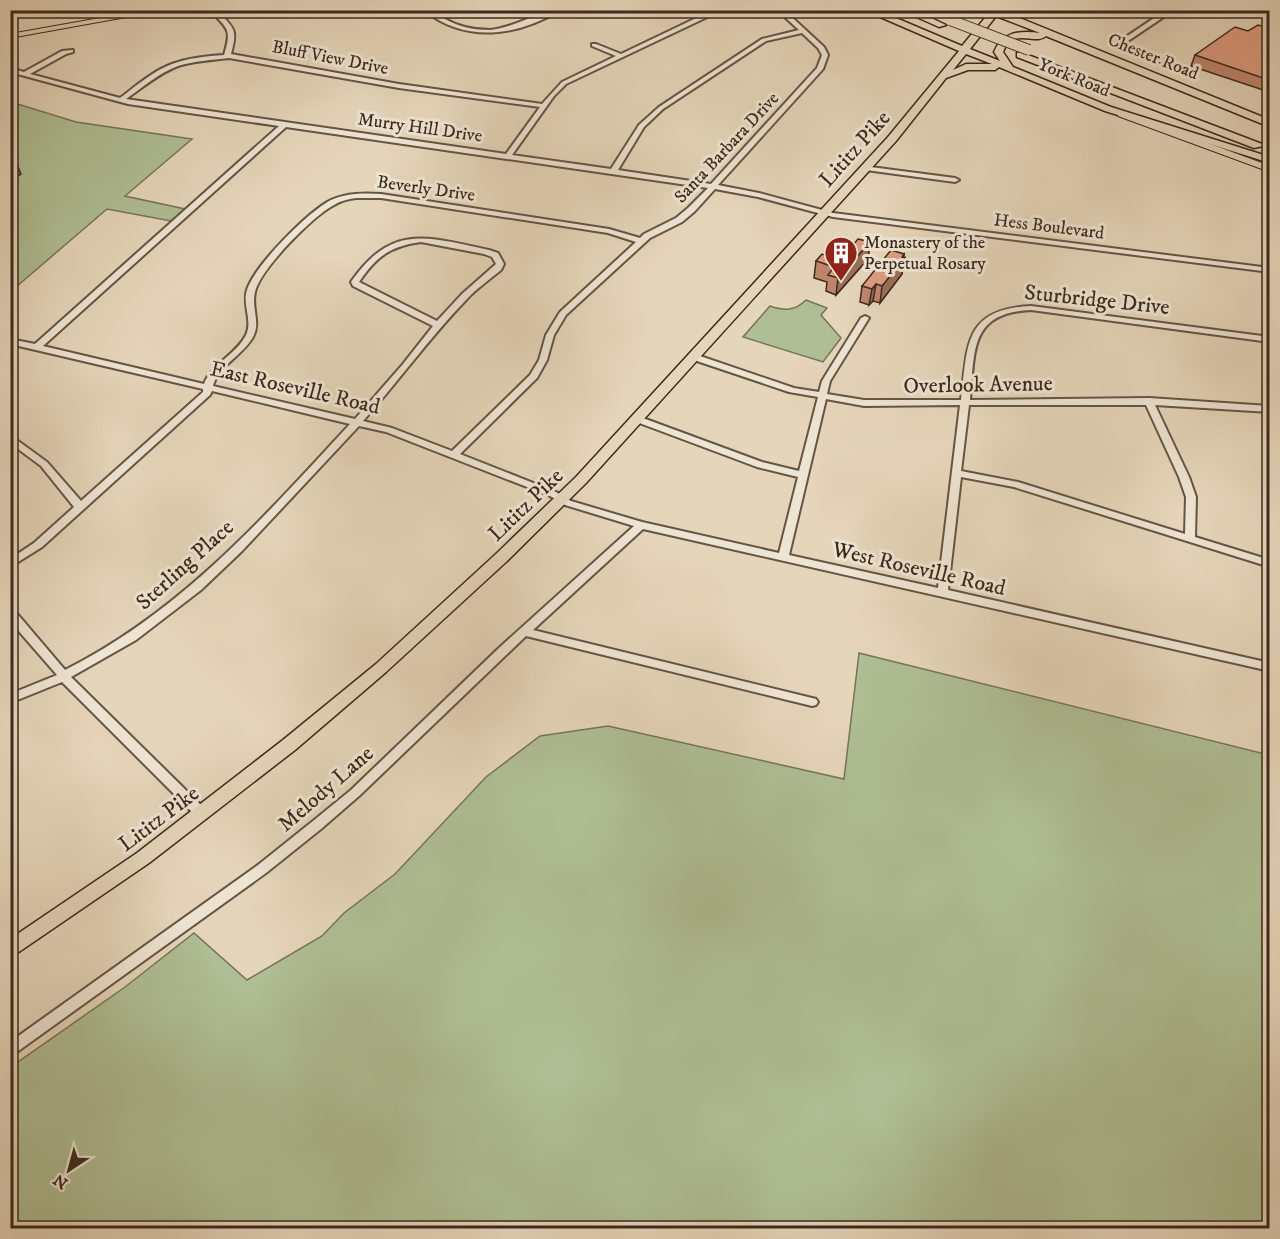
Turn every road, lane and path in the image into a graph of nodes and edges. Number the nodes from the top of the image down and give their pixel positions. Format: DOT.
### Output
graph roads {
  1 [pos="161,10"];
  2 [pos="213,10"];
  3 [pos="427,10"];
  4 [pos="558,10"];
  5 [pos="719,10"];
  6 [pos="780,10"];
  7 [pos="868,10"];
  8 [pos="905,10"];
  9 [pos="926,10"];
  10 [pos="1004,10"];
  11 [pos="1171,10"];
  12 [pos="993,11"];
  13 [pos="946,23"];
  14 [pos="1024,24"];
  15 [pos="910,28"];
  16 [pos="804,31"];
  17 [pos="10,36"];
  18 [pos="594,45"];
  19 [pos="965,50"];
  20 [pos="1094,50"];
  21 [pos="71,51"];
  22 [pos="1024,52"];
  23 [pos="227,56"];
  24 [pos="621,56"];
  25 [pos="10,69"];
  26 [pos="1182,70"];
  27 [pos="25,74"];
  28 [pos="1021,74"];
  29 [pos="944,77"];
  30 [pos="121,100"];
  31 [pos="544,106"];
  32 [pos="1108,109"];
  33 [pos="1269,123"];
  34 [pos="285,124"];
  35 [pos="1269,141"];
  36 [pos="1269,151"];
  37 [pos="508,156"];
  38 [pos="1269,160"];
  39 [pos="866,168"];
  40 [pos="1269,169"];
  41 [pos="613,172"];
  42 [pos="956,180"];
  43 [pos="712,186"];
  44 [pos="825,213"];
  45 [pos="641,241"];
  46 [pos="1269,270"];
  47 [pos="865,318"];
  48 [pos="438,326"];
  49 [pos="10,340"];
  50 [pos="1269,340"];
  51 [pos="37,347"];
  52 [pos="694,357"];
  53 [pos="208,387"];
  54 [pos="822,397"];
  55 [pos="1149,401"];
  56 [pos="964,403"];
  57 [pos="1269,409"];
  58 [pos="637,419"];
  59 [pos="358,423"];
  60 [pos="10,438"];
  61 [pos="455,454"];
  62 [pos="956,473"];
  63 [pos="803,475"];
  64 [pos="563,498"];
  65 [pos="80,507"];
  66 [pos="641,525"];
  67 [pos="1191,539"];
  68 [pos="783,558"];
  69 [pos="10,564"];
  70 [pos="1269,564"];
  71 [pos="942,594"];
  72 [pos="10,613"];
  73 [pos="525,632"];
  74 [pos="1269,667"];
  75 [pos="64,676"];
  76 [pos="10,699"];
  77 [pos="812,702"];
  78 [pos="202,814"];
  79 [pos="10,950"];
  80 [pos="10,1051"];
  1 -- 17 [label="main road"];
  2 -- 23 [label="street"];
  3 -- 4 [label="street"];
  5 -- 24 [label="street"];
  6 -- 16 [label="street, Santa Barbara Drive"];
  7 -- 15 [label="highway, York Road"];
  8 -- 13 [label="highway"];
  9 -- 13 [label="highway"];
  10 -- 14 [label="highway"];
  11 -- 26 [label="street"];
  12 -- 14 [label="highway, Chester Road"];
  12 -- 19 [label="highway, Lititz Pike"];
  13 -- 22 [label="highway"];
  14 -- 20 [label="highway, Chester Road"];
  15 -- 19 [label="highway, York Road"];
  15 -- 29 [label="highway"];
  16 -- 41 [label="street"];
  16 -- 43 [label="street, Santa Barbara Drive"];
  18 -- 24 [label="street"];
  19 -- 28 [label="highway, York Road"];
  19 -- 29 [label="highway, Lititz Pike"];
  20 -- 28 [label="highway"];
  20 -- 33 [label="highway, Chester Road"];
  21 -- 27 [label="street"];
  22 -- 35 [label="highway"];
  22 -- 36 [label="highway"];
  23 -- 30 [label="street, Bluff View Drive"];
  23 -- 31 [label="street, Bluff View Drive"];
  24 -- 31 [label="street"];
  25 -- 27 [label="street, Murry Hill Drive"];
  27 -- 30 [label="street, Murry Hill Drive"];
  28 -- 29 [label="highway"];
  28 -- 32 [label="highway, York Road"];
  29 -- 39 [label="highway, Lititz Pike"];
  30 -- 34 [label="street, Murry Hill Drive"];
  31 -- 37 [label="street"];
  32 -- 38 [label="highway"];
  32 -- 40 [label="main road, York Road"];
  34 -- 37 [label="street, Murry Hill Drive"];
  34 -- 51 [label="street"];
  37 -- 41 [label="street, Murry Hill Drive"];
  39 -- 42 [label="street"];
  39 -- 44 [label="highway, Lititz Pike"];
  41 -- 43 [label="street, Murry Hill Drive"];
  43 -- 44 [label="street, Murry Hill Drive"];
  43 -- 45 [label="street, Santa Barbara Drive"];
  44 -- 46 [label="street, Hess Boulevard"];
  44 -- 52 [label="highway, Lititz Pike"];
  45 -- 53 [label="street, Beverly Drive"];
  45 -- 61 [label="street, Santa Barbara Drive"];
  47 -- 54 [label="street"];
  48 -- 48 [label="street, Sterling Place"];
  48 -- 59 [label="street, Sterling Place"];
  49 -- 51 [label="street, East Roseville Road"];
  50 -- 56 [label="street, Sturbridge Drive"];
  51 -- 53 [label="street, East Roseville Road"];
  52 -- 54 [label="street, Overlook Avenue"];
  52 -- 58 [label="highway, Lititz Pike"];
  53 -- 59 [label="street, East Roseville Road"];
  53 -- 65 [label="street, Beverly Drive"];
  54 -- 56 [label="street, Overlook Avenue"];
  54 -- 63 [label="street"];
  55 -- 56 [label="street, Overlook Avenue"];
  55 -- 57 [label="street, Overlook Avenue"];
  55 -- 67 [label="street"];
  56 -- 62 [label="street, Sturbridge Drive"];
  58 -- 63 [label="street"];
  58 -- 64 [label="highway, Lititz Pike"];
  59 -- 61 [label="street, East Roseville Road"];
  59 -- 75 [label="street, Sterling Place"];
  60 -- 65 [label="street"];
  61 -- 64 [label="street, East Roseville Road"];
  62 -- 67 [label="street"];
  62 -- 71 [label="street, Sturbridge Drive"];
  63 -- 68 [label="street"];
  64 -- 66 [label="street, West Roseville Road"];
  64 -- 78 [label="highway, Lititz Pike"];
  65 -- 69 [label="street, Beverly Drive"];
  66 -- 68 [label="street, West Roseville Road"];
  66 -- 73 [label="street, Melody Lane"];
  67 -- 70 [label="street"];
  68 -- 71 [label="street, West Roseville Road"];
  71 -- 74 [label="street, West Roseville Road"];
  72 -- 75 [label="street"];
  73 -- 77 [label="street"];
  73 -- 80 [label="street, Melody Lane"];
  75 -- 76 [label="street, Sterling Place"];
  75 -- 78 [label="street"];
  78 -- 79 [label="highway, Lititz Pike"];
}
